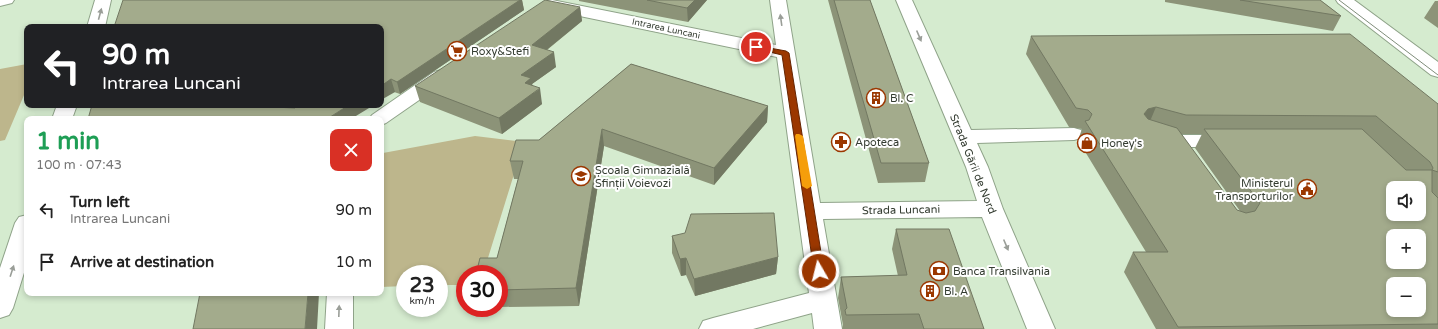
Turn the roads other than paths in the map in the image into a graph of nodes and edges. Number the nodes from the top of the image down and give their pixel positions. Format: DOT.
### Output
graph roads {
  1 [pos="6,0"];
  2 [pos="103,0"];
  3 [pos="778,0"];
  4 [pos="904,0"];
  5 [pos="1344,0"];
  6 [pos="0,1"];
  7 [pos="540,9"];
  8 [pos="97,24"];
  9 [pos="786,53"];
  10 [pos="456,66"];
  11 [pos="1438,71"];
  12 [pos="382,116"];
  13 [pos="1148,133"];
  14 [pos="1074,134"];
  15 [pos="963,137"];
  16 [pos="1176,141"];
  17 [pos="1247,141"];
  18 [pos="1190,160"];
  19 [pos="991,209"];
  20 [pos="811,210"];
  21 [pos="24,232"];
  22 [pos="340,296"];
  23 [pos="823,300"];
  24 [pos="0,308"];
  25 [pos="339,329"];
  26 [pos="713,329"];
  27 [pos="828,329"];
  28 [pos="1041,329"];
  1 -- 6 [label="street"];
  8 -- 2 [label="street, one-way"];
  9 -- 3 [label="street, one-way"];
  4 -- 15 [label="street, Strada Gării de Nord, one-way"];
  5 -- 11 [label="street"];
  7 -- 9 [label="street, Intrarea Luncani"];
  9 -- 20 [label="street"];
  10 -- 12 [label="street"];
  13 -- 16 [label="street"];
  14 -- 15 [label="street"];
  15 -- 19 [label="street, Strada Gării de Nord"];
  16 -- 17 [label="street"];
  16 -- 18 [label="street"];
  19 -- 20 [label="street, Strada Luncani"];
  19 -- 28 [label="street, Strada Gării de Nord, one-way"];
  20 -- 23 [label="street"];
  24 -- 21 [label="street, one-way"];
  25 -- 22 [label="street, one-way"];
  23 -- 26 [label="street"];
  23 -- 27 [label="street"];
}
